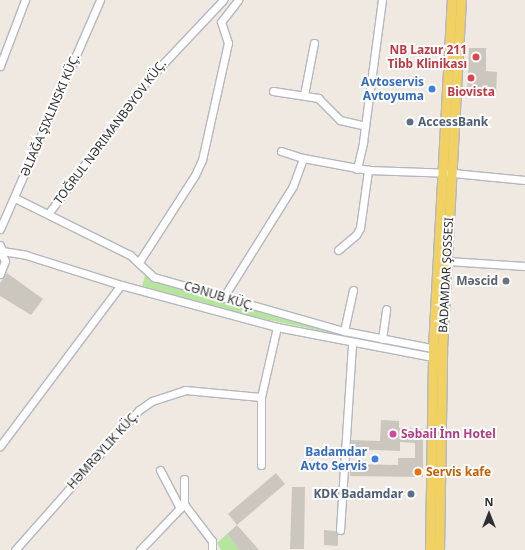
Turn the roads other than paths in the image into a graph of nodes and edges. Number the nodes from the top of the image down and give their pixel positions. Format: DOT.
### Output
graph roads {
  1 [pos="25,0"];
  2 [pos="100,0"];
  3 [pos="223,0"];
  4 [pos="238,0"];
  5 [pos="382,0"];
  6 [pos="452,0"];
  7 [pos="460,0"];
  8 [pos="314,43"];
  9 [pos="0,66"];
  10 [pos="273,91"];
  11 [pos="304,95"];
  12 [pos="365,126"];
  13 [pos="281,151"];
  14 [pos="303,158"];
  15 [pos="357,169"];
  16 [pos="368,170"];
  17 [pos="443,173"];
  18 [pos="453,173"];
  19 [pos="525,177"];
  20 [pos="15,198"];
  21 [pos="48,214"];
  22 [pos="0,229"];
  23 [pos="1,249"];
  24 [pos="338,250"];
  25 [pos="447,261"];
  26 [pos="139,262"];
  27 [pos="525,266"];
  28 [pos="0,274"];
  29 [pos="121,285"];
  30 [pos="353,290"];
  31 [pos="223,298"];
  32 [pos="386,309"];
  33 [pos="277,327"];
  34 [pos="344,331"];
  35 [pos="382,339"];
  36 [pos="352,343"];
  37 [pos="437,353"];
  38 [pos="261,397"];
  39 [pos="0,446"];
  40 [pos="261,465"];
  41 [pos="160,470"];
  42 [pos="184,479"];
  43 [pos="182,506"];
  44 [pos="340,530"];
  45 [pos="15,550"];
  46 [pos="140,550"];
  47 [pos="212,550"];
  48 [pos="430,550"];
  49 [pos="439,550"];
  1 -- 9 [label="street"];
  2 -- 20 [label="street"];
  3 -- 21 [label="street, TOĞRUL NƏRIMANBƏYOV KÜÇ."];
  4 -- 26 [label="street"];
  5 -- 12 [label="street"];
  6 -- 17 [label="main road, BADAMDAR ŞOSSESI"];
  7 -- 18 [label="main road, BADAMDAR ŞOSSESI"];
  8 -- 11 [label="street"];
  10 -- 11 [label="street"];
  11 -- 12 [label="street"];
  12 -- 15 [label="street"];
  13 -- 14 [label="street"];
  14 -- 15 [label="street"];
  14 -- 31 [label="street"];
  15 -- 16 [label="street"];
  16 -- 17 [label="street"];
  16 -- 24 [label="street"];
  17 -- 18 [label="street"];
  17 -- 37 [label="main road, BADAMDAR ŞOSSESI"];
  18 -- 19 [label="street"];
  18 -- 25 [label="main road, BADAMDAR ŞOSSESI"];
  20 -- 21 [label="street, CƏNUB KÜÇ."];
  20 -- 22 [label="street"];
  21 -- 26 [label="street, CƏNUB KÜÇ."];
  23 -- 28 [label="street"];
  23 -- 29 [label="street, CƏNUB KÜÇ."];
  25 -- 27 [label="street"];
  25 -- 37 [label="main road, BADAMDAR ŞOSSESI"];
  26 -- 31 [label="street, CƏNUB KÜÇ."];
  29 -- 33 [label="street, CƏNUB KÜÇ."];
  29 -- 39 [label="street"];
  30 -- 34 [label="street"];
  31 -- 34 [label="street, CƏNUB KÜÇ."];
  32 -- 35 [label="street"];
  33 -- 36 [label="street, CƏNUB KÜÇ."];
  33 -- 38 [label="street"];
  34 -- 35 [label="street, CƏNUB KÜÇ."];
  35 -- 37 [label="street, CƏNUB KÜÇ."];
  36 -- 37 [label="street, CƏNUB KÜÇ."];
  36 -- 44 [label="street"];
  37 -- 48 [label="main road, BADAMDAR ŞOSSESI"];
  37 -- 49 [label="main road, BADAMDAR ŞOSSESI"];
  38 -- 40 [label="street"];
  38 -- 45 [label="street, HƏMRƏYLIK KÜÇ."];
  41 -- 43 [label="street"];
  42 -- 43 [label="street"];
  43 -- 46 [label="street"];
  43 -- 47 [label="street"];
}
